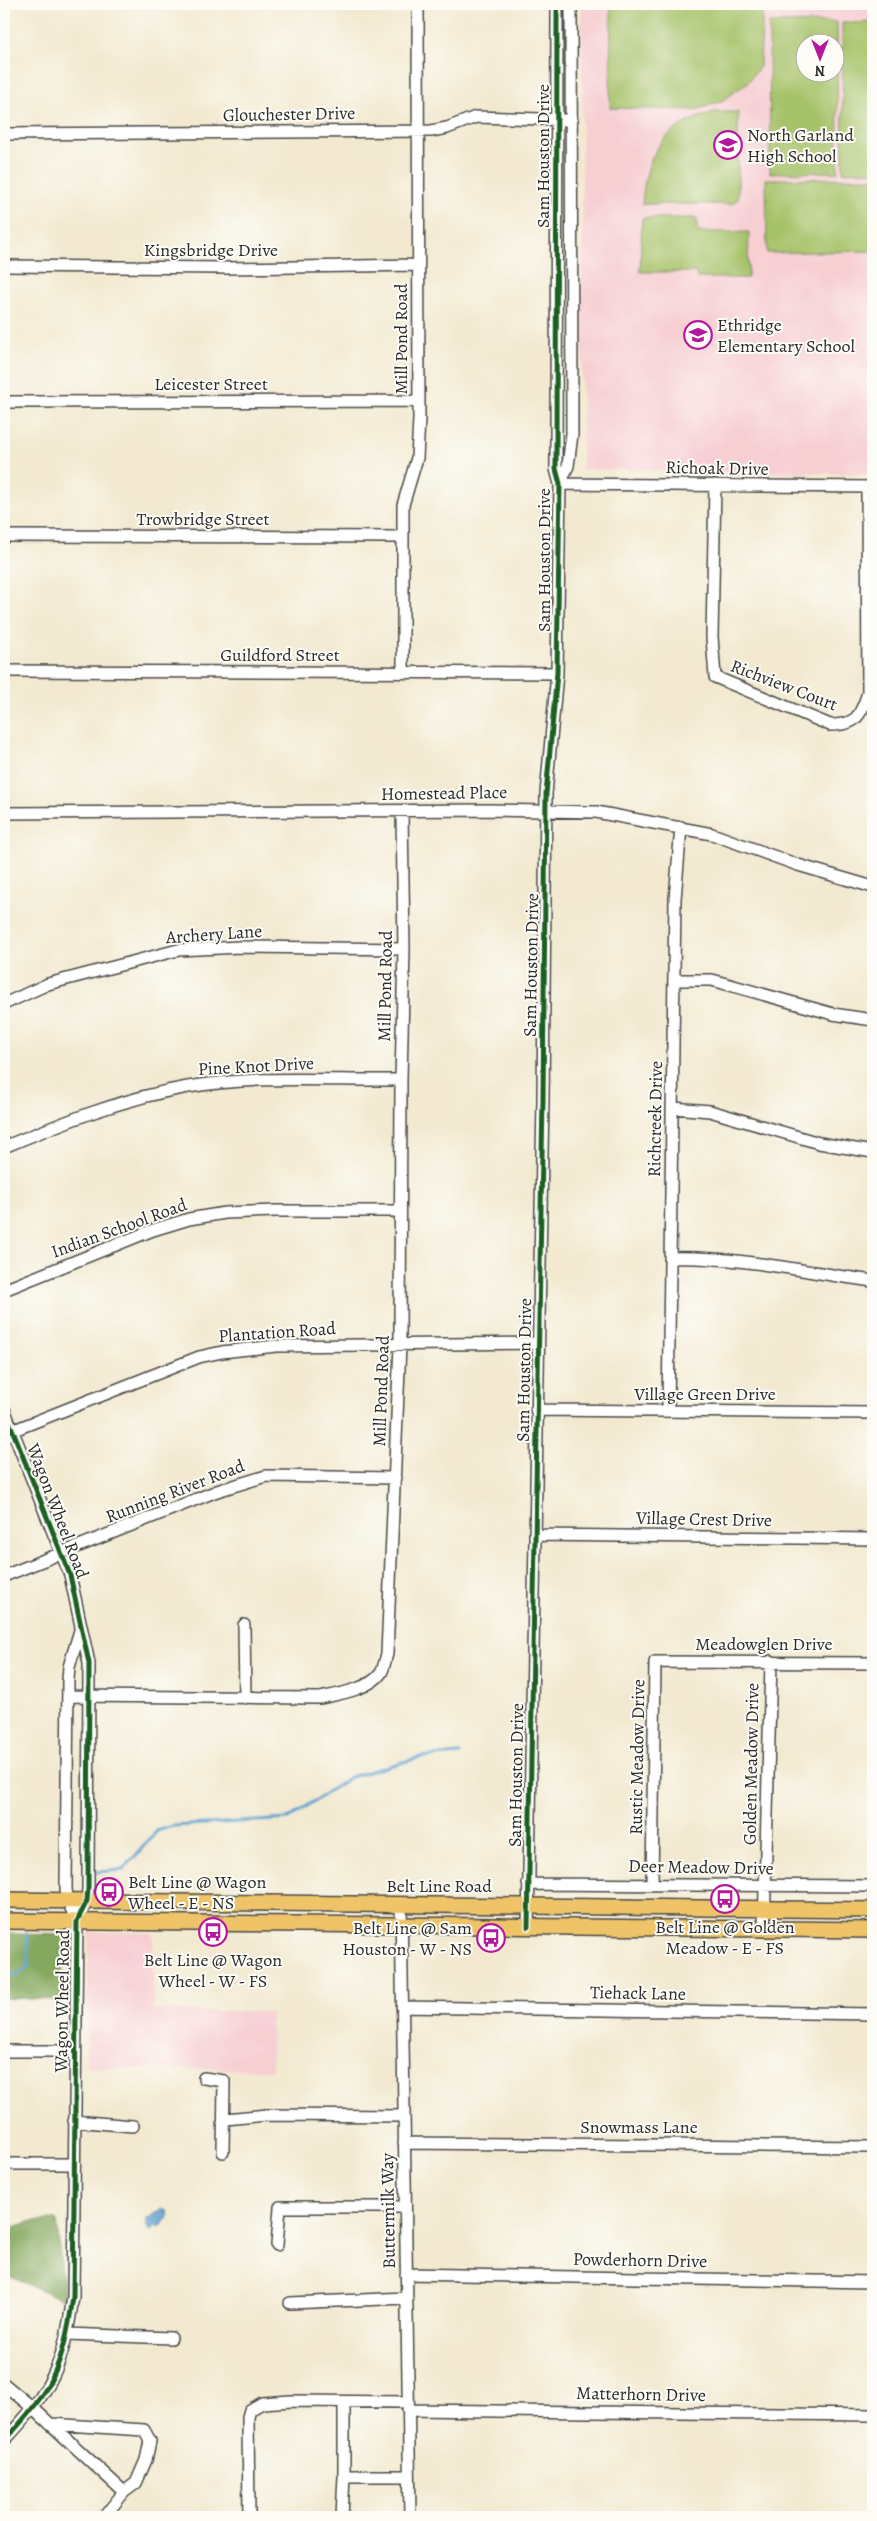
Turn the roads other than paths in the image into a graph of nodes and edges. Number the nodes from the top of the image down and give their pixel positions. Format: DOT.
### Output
graph roads {
  1 [pos="418,4"];
  2 [pos="557,4"];
  3 [pos="572,4"];
  4 [pos="557,120"];
  5 [pos="572,120"];
  6 [pos="417,130"];
  7 [pos="4,134"];
  8 [pos="4,266"];
  9 [pos="418,266"];
  10 [pos="418,401"];
  11 [pos="4,402"];
  12 [pos="560,484"];
  13 [pos="715,485"];
  14 [pos="870,487"];
  15 [pos="4,536"];
  16 [pos="402,537"];
  17 [pos="4,671"];
  18 [pos="404,672"];
  19 [pos="557,673"];
  20 [pos="546,810"];
  21 [pos="402,812"];
  22 [pos="4,813"];
  23 [pos="682,827"];
  24 [pos="873,887"];
  25 [pos="404,949"];
  26 [pos="674,980"];
  27 [pos="4,1004"];
  28 [pos="873,1020"];
  29 [pos="401,1080"];
  30 [pos="673,1108"];
  31 [pos="4,1147"];
  32 [pos="873,1152"];
  33 [pos="400,1211"];
  34 [pos="670,1258"];
  35 [pos="873,1281"];
  36 [pos="4,1290"];
  37 [pos="538,1343"];
  38 [pos="400,1344"];
  39 [pos="4,1409"];
  40 [pos="536,1410"];
  41 [pos="668,1411"];
  42 [pos="873,1413"];
  43 [pos="8,1432"];
  44 [pos="396,1478"];
  45 [pos="535,1536"];
  46 [pos="873,1539"];
  47 [pos="62,1554"];
  48 [pos="4,1576"];
  49 [pos="81,1626"];
  50 [pos="244,1626"];
  51 [pos="771,1661"];
  52 [pos="655,1662"];
  53 [pos="873,1663"];
  54 [pos="68,1696"];
  55 [pos="90,1696"];
  56 [pos="245,1698"];
  57 [pos="67,1833"];
  58 [pos="89,1834"];
  59 [pos="528,1884"];
  60 [pos="652,1884"];
  61 [pos="765,1886"];
  62 [pos="873,1886"];
  63 [pos="4,1900"];
  64 [pos="67,1900"];
  65 [pos="87,1901"];
  66 [pos="233,1903"];
  67 [pos="401,1905"];
  68 [pos="528,1906"];
  69 [pos="765,1909"];
  70 [pos="873,1910"];
  71 [pos="4,1921"];
  72 [pos="77,1921"];
  73 [pos="234,1924"];
  74 [pos="400,1926"];
  75 [pos="528,1927"];
  76 [pos="764,1929"];
  77 [pos="873,1930"];
  78 [pos="402,2007"];
  79 [pos="873,2014"];
  80 [pos="4,2051"];
  81 [pos="75,2051"];
  82 [pos="204,2078"];
  83 [pos="404,2116"];
  84 [pos="224,2119"];
  85 [pos="74,2121"];
  86 [pos="134,2126"];
  87 [pos="404,2143"];
  88 [pos="873,2147"];
  89 [pos="223,2152"];
  90 [pos="4,2164"];
  91 [pos="74,2164"];
  92 [pos="405,2207"];
  93 [pos="277,2245"];
  94 [pos="406,2274"];
  95 [pos="873,2282"];
  96 [pos="406,2298"];
  97 [pos="290,2303"];
  98 [pos="67,2334"];
  99 [pos="171,2338"];
  100 [pos="4,2384"];
  101 [pos="344,2403"];
  102 [pos="408,2406"];
  103 [pos="34,2408"];
  104 [pos="873,2415"];
  105 [pos="50,2424"];
  106 [pos="4,2441"];
  107 [pos="344,2476"];
  108 [pos="410,2476"];
  109 [pos="124,2492"];
  110 [pos="104,2517"];
  111 [pos="249,2517"];
  112 [pos="342,2517"];
  113 [pos="410,2517"];
  1 -- 6 [label="street, Mill Pond Road"];
  2 -- 4 [label="street, Sam Houston Drive"];
  3 -- 5 [label="street, Sam Houston Drive"];
  4 -- 5 [label="street, Glouchester Drive"];
  4 -- 6 [label="street, Glouchester Drive"];
  4 -- 12 [label="street, Sam Houston Drive"];
  5 -- 12 [label="street, Sam Houston Drive"];
  6 -- 7 [label="street, Glouchester Drive"];
  6 -- 9 [label="street, Mill Pond Road"];
  8 -- 9 [label="street, Kingsbridge Drive"];
  9 -- 10 [label="street, Mill Pond Road"];
  10 -- 11 [label="street, Leicester Street"];
  10 -- 16 [label="street, Mill Pond Road"];
  12 -- 13 [label="street, Richoak Drive"];
  12 -- 19 [label="street, Sam Houston Drive"];
  13 -- 14 [label="street, Richoak Drive"];
  13 -- 14 [label="street, Richview Court"];
  15 -- 16 [label="street, Trowbridge Street"];
  16 -- 18 [label="street, Mill Pond Road"];
  17 -- 18 [label="street, Guildford Street"];
  18 -- 19 [label="street, Guildford Street"];
  19 -- 20 [label="street, Sam Houston Drive"];
  20 -- 21 [label="street, Homestead Place"];
  20 -- 23 [label="street, Homestead Place"];
  20 -- 37 [label="street, Sam Houston Drive"];
  21 -- 22 [label="street, Homestead Place"];
  21 -- 25 [label="street, Mill Pond Road"];
  23 -- 24 [label="street, Homestead Place"];
  23 -- 26 [label="street, Richcreek Drive"];
  25 -- 27 [label="street, Archery Lane"];
  25 -- 29 [label="street, Mill Pond Road"];
  26 -- 28 [label="street"];
  26 -- 30 [label="street, Richcreek Drive"];
  29 -- 31 [label="street, Pine Knot Drive"];
  29 -- 33 [label="street, Mill Pond Road"];
  30 -- 32 [label="street"];
  30 -- 34 [label="street, Richcreek Drive"];
  33 -- 36 [label="street, Indian School Road"];
  33 -- 38 [label="street, Mill Pond Road"];
  34 -- 35 [label="street"];
  34 -- 41 [label="street, Richcreek Drive"];
  37 -- 38 [label="street, Plantation Road"];
  37 -- 40 [label="street, Sam Houston Drive"];
  38 -- 43 [label="street, Plantation Road"];
  38 -- 44 [label="street, Mill Pond Road"];
  39 -- 43 [label="street, Wagon Wheel Road"];
  40 -- 41 [label="street, Village Green Drive"];
  40 -- 45 [label="street, Sam Houston Drive"];
  41 -- 42 [label="street, Village Green Drive"];
  43 -- 47 [label="street, Wagon Wheel Road"];
  44 -- 47 [label="street, Running River Road"];
  44 -- 56 [label="street, Mill Pond Road"];
  45 -- 46 [label="street, Village Crest Drive"];
  45 -- 59 [label="street, Sam Houston Drive"];
  47 -- 48 [label="street, Running River Road"];
  47 -- 49 [label="street, Wagon Wheel Road"];
  49 -- 54 [label="street, Wagon Wheel Road"];
  49 -- 55 [label="street, Wagon Wheel Road"];
  50 -- 56 [label="street"];
  51 -- 52 [label="street, Meadowglen Drive"];
  51 -- 53 [label="street, Meadowglen Drive"];
  51 -- 61 [label="street, Golden Meadow Drive"];
  52 -- 60 [label="street, Rustic Meadow Drive"];
  54 -- 55 [label="street, Mill Pond Road"];
  54 -- 57 [label="street, Wagon Wheel Road"];
  55 -- 56 [label="street, Mill Pond Road"];
  55 -- 58 [label="street, Wagon Wheel Road"];
  57 -- 58 [label="street"];
  57 -- 64 [label="street, Wagon Wheel Road"];
  58 -- 65 [label="street, Wagon Wheel Road"];
  59 -- 60 [label="street, Deer Meadow Drive"];
  59 -- 68 [label="street, Sam Houston Drive"];
  60 -- 61 [label="street, Deer Meadow Drive"];
  61 -- 62 [label="street, Deer Meadow Drive"];
  61 -- 69 [label="street, Golden Meadow Drive"];
  63 -- 64 [label="main road, Belt Line Road"];
  64 -- 65 [label="main road, Belt Line Road"];
  64 -- 72 [label="street, Wagon Wheel Road"];
  65 -- 66 [label="main road, Belt Line Road"];
  65 -- 72 [label="street, Wagon Wheel Road"];
  66 -- 67 [label="main road, Belt Line Road"];
  66 -- 73 [label="main road"];
  67 -- 68 [label="main road, Belt Line Road"];
  67 -- 74 [label="street, Buttermilk Way"];
  68 -- 69 [label="main road, Belt Line Road"];
  68 -- 75 [label="street, Sam Houston Drive"];
  69 -- 70 [label="main road, Belt Line Road"];
  69 -- 76 [label="street, Golden Meadow Drive"];
  71 -- 72 [label="main road"];
  72 -- 73 [label="main road"];
  72 -- 81 [label="street, Wagon Wheel Road"];
  73 -- 74 [label="main road"];
  74 -- 75 [label="main road"];
  74 -- 78 [label="street, Buttermilk Way"];
  75 -- 76 [label="main road"];
  76 -- 77 [label="main road"];
  78 -- 79 [label="street, Tiehack Lane"];
  78 -- 83 [label="street, Buttermilk Way"];
  80 -- 81 [label="street"];
  81 -- 85 [label="street, Wagon Wheel Road"];
  82 -- 84 [label="street"];
  83 -- 84 [label="street"];
  83 -- 87 [label="street, Buttermilk Way"];
  84 -- 89 [label="street"];
  85 -- 86 [label="street"];
  85 -- 91 [label="street, Wagon Wheel Road"];
  87 -- 88 [label="street, Snowmass Lane"];
  87 -- 92 [label="street, Buttermilk Way"];
  90 -- 91 [label="street"];
  91 -- 98 [label="street, Wagon Wheel Road"];
  92 -- 93 [label="street"];
  92 -- 94 [label="street, Buttermilk Way"];
  94 -- 95 [label="street, Powderhorn Drive"];
  94 -- 96 [label="street, Buttermilk Way"];
  96 -- 97 [label="street"];
  96 -- 102 [label="street, Buttermilk Way"];
  98 -- 99 [label="street"];
  98 -- 103 [label="street, Wagon Wheel Road"];
  100 -- 103 [label="street"];
  101 -- 102 [label="street, Matterhorn Drive"];
  101 -- 107 [label="street"];
  101 -- 111 [label="street, Matterhorn Drive"];
  102 -- 104 [label="street, Matterhorn Drive"];
  102 -- 108 [label="street, Buttermilk Way"];
  103 -- 105 [label="street"];
  103 -- 106 [label="street, Wagon Wheel Road"];
  105 -- 109 [label="street"];
  105 -- 109 [label="street"];
  107 -- 108 [label="street"];
  107 -- 112 [label="street"];
  108 -- 113 [label="street, Buttermilk Way"];
  109 -- 110 [label="street"];
}
